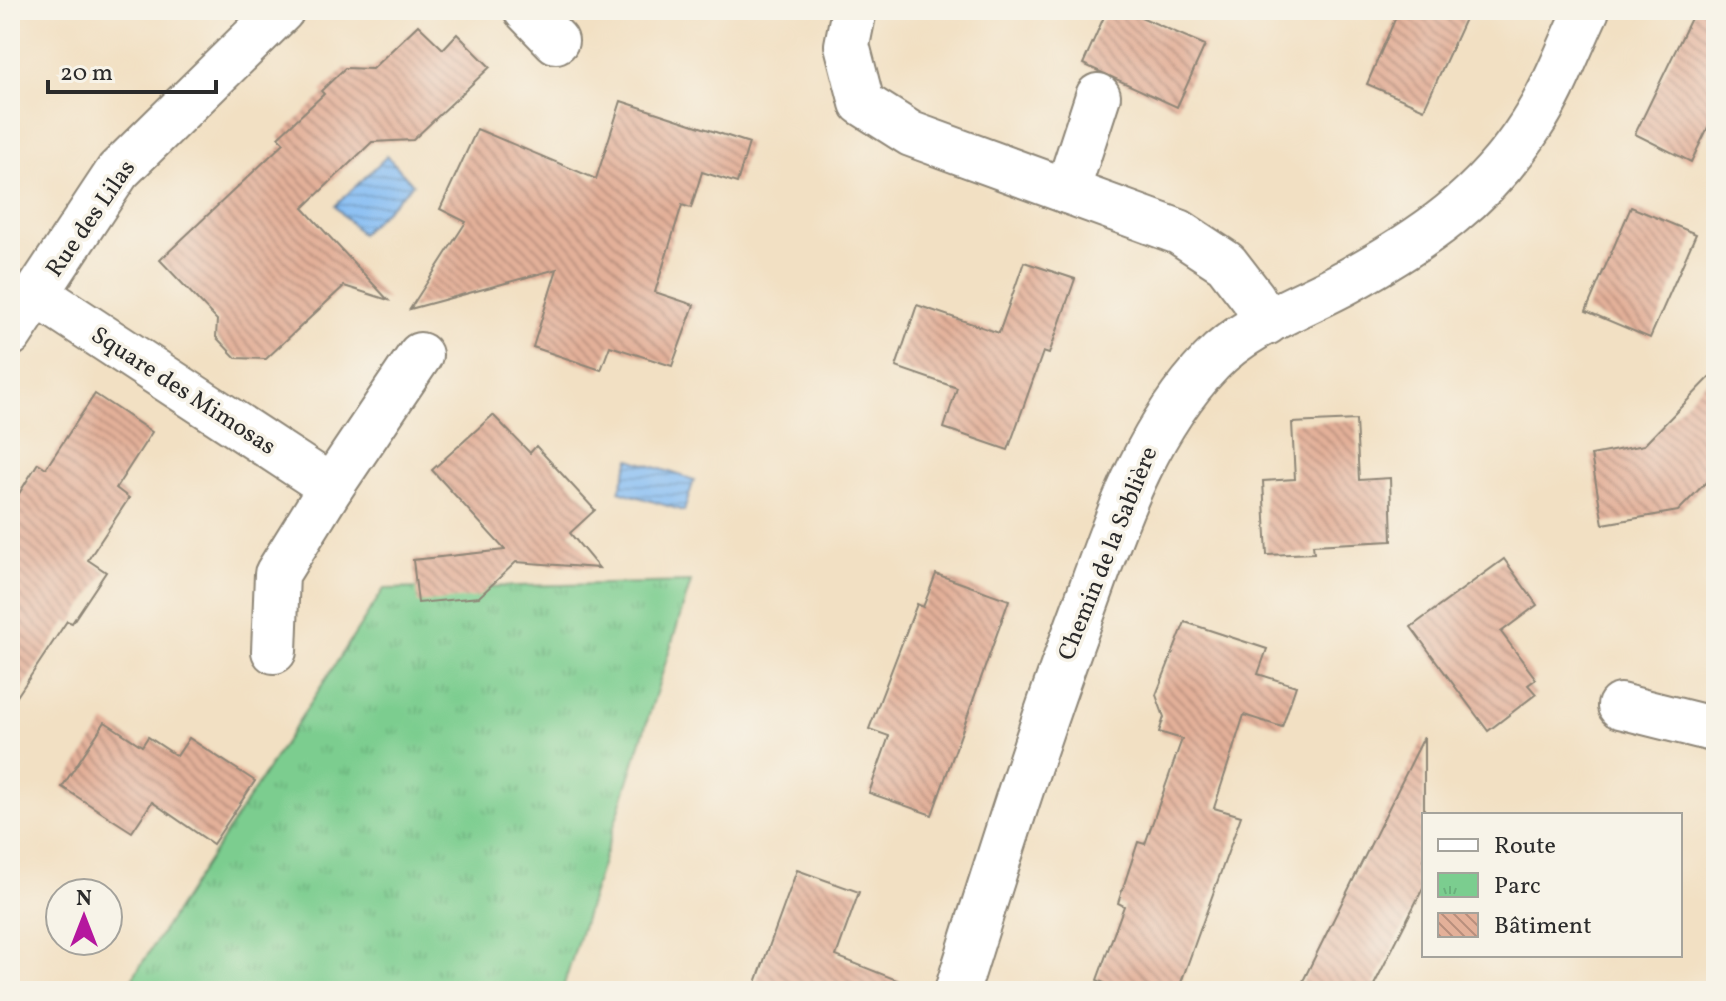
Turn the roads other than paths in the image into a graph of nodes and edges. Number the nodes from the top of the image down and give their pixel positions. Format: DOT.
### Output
graph roads {
  1 [pos="282,10"];
  2 [pos="526,10"];
  3 [pos="854,10"];
  4 [pos="1587,10"];
  5 [pos="556,41"];
  6 [pos="1098,96"];
  7 [pos="1067,191"];
  8 [pos="37,294"];
  9 [pos="1266,323"];
  10 [pos="10,334"];
  11 [pos="420,355"];
  12 [pos="331,487"];
  13 [pos="274,651"];
  14 [pos="1620,706"];
  15 [pos="1716,730"];
  16 [pos="957,991"];
  1 -- 8 [label="street, Rue des Lilas"];
  2 -- 5 [label="street"];
  3 -- 7 [label="street"];
  4 -- 9 [label="street, Chemin de la Sablière"];
  6 -- 7 [label="street"];
  7 -- 9 [label="street"];
  8 -- 10 [label="street, Rue des Lilas"];
  8 -- 12 [label="street, Square des Mimosas"];
  9 -- 16 [label="street, Chemin de la Sablière"];
  11 -- 12 [label="street"];
  12 -- 13 [label="street"];
  14 -- 15 [label="street"];
}
